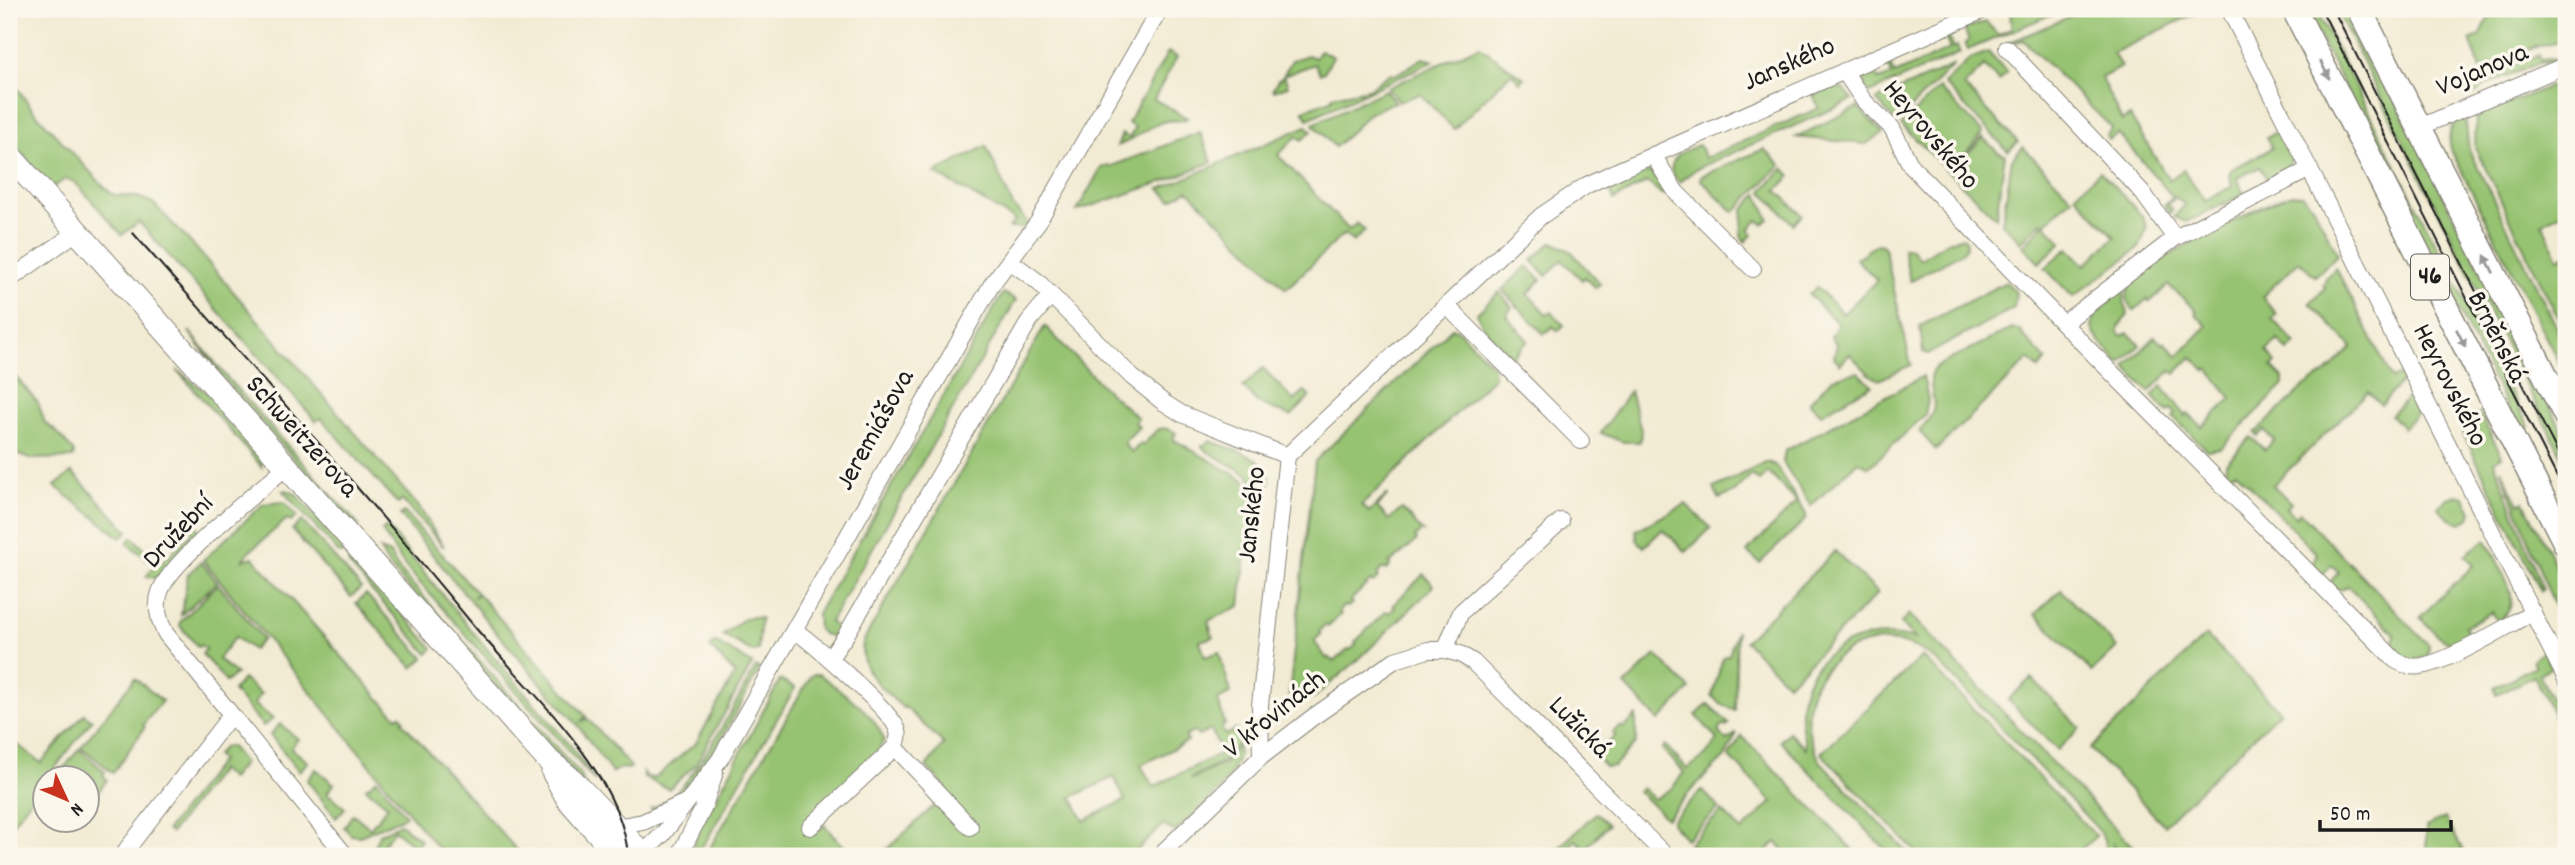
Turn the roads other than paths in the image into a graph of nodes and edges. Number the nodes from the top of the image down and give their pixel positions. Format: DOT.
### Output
graph roads {
  1 [pos="1160,9"];
  2 [pos="1986,9"];
  3 [pos="2229,9"];
  4 [pos="2294,9"];
  5 [pos="2359,9"];
  6 [pos="2007,48"];
  7 [pos="2566,65"];
  8 [pos="1844,71"];
  9 [pos="2420,127"];
  10 [pos="9,155"];
  11 [pos="1653,155"];
  12 [pos="2310,169"];
  13 [pos="77,232"];
  14 [pos="2175,238"];
  15 [pos="1010,261"];
  16 [pos="1752,270"];
  17 [pos="9,280"];
  18 [pos="1051,295"];
  19 [pos="1447,306"];
  20 [pos="2064,323"];
  21 [pos="2566,416"];
  22 [pos="1581,440"];
  23 [pos="1287,456"];
  24 [pos="286,467"];
  25 [pos="1561,521"];
  26 [pos="2566,544"];
  27 [pos="2533,612"];
  28 [pos="795,630"];
  29 [pos="1444,650"];
  30 [pos="830,658"];
  31 [pos="2566,679"];
  32 [pos="231,715"];
  33 [pos="895,747"];
  34 [pos="1261,757"];
  35 [pos="720,759"];
  36 [pos="548,760"];
  37 [pos="687,802"];
  38 [pos="616,827"];
  39 [pos="810,827"];
  40 [pos="970,827"];
  41 [pos="124,856"];
  42 [pos="346,856"];
  43 [pos="618,856"];
  44 [pos="642,856"];
  45 [pos="679,856"];
  46 [pos="1159,856"];
  47 [pos="1666,856"];
  1 -- 15 [label="street, Jeremiášova"];
  2 -- 8 [label="street, Janského"];
  3 -- 12 [label="street"];
  4 -- 26 [label="main road, Brněnská / 46, one-way"];
  5 -- 9 [label="main road, Brněnská / 46"];
  6 -- 14 [label="street"];
  7 -- 9 [label="street, Vojanova"];
  8 -- 11 [label="street, Janského"];
  8 -- 20 [label="street, Heyrovského"];
  21 -- 9 [label="main road, Brněnská / 46, one-way"];
  10 -- 13 [label="street, Schweitzerova"];
  11 -- 16 [label="street"];
  11 -- 19 [label="street, Janského"];
  12 -- 14 [label="street"];
  12 -- 27 [label="street, Heyrovského"];
  13 -- 17 [label="street"];
  13 -- 24 [label="street, Schweitzerova"];
  14 -- 20 [label="street"];
  15 -- 18 [label="street"];
  15 -- 28 [label="street, Jeremiášova"];
  18 -- 23 [label="street"];
  18 -- 30 [label="street"];
  19 -- 22 [label="street"];
  19 -- 23 [label="street, Janského"];
  20 -- 27 [label="street, Heyrovského"];
  23 -- 34 [label="street, Janského"];
  24 -- 32 [label="street, Družební"];
  24 -- 36 [label="street, Schweitzerova"];
  25 -- 29 [label="street"];
  27 -- 31 [label="street, Heyrovského"];
  28 -- 30 [label="street"];
  28 -- 35 [label="street, Jeremiášova"];
  29 -- 34 [label="street, V křovinách"];
  29 -- 47 [label="street, Lužická"];
  30 -- 33 [label="street"];
  32 -- 41 [label="street"];
  32 -- 42 [label="street, Družební"];
  33 -- 39 [label="street"];
  33 -- 40 [label="street"];
  34 -- 46 [label="street, V křovinách"];
  35 -- 37 [label="street, Jeremiášova"];
  35 -- 45 [label="street, Jeremiášova"];
  36 -- 38 [label="street, Schweitzerova"];
  36 -- 43 [label="street, Schweitzerova"];
  37 -- 38 [label="street, Jeremiášova"];
  37 -- 44 [label="street, Jeremiášova"];
  38 -- 44 [label="street, Schweitzerova"];
}
